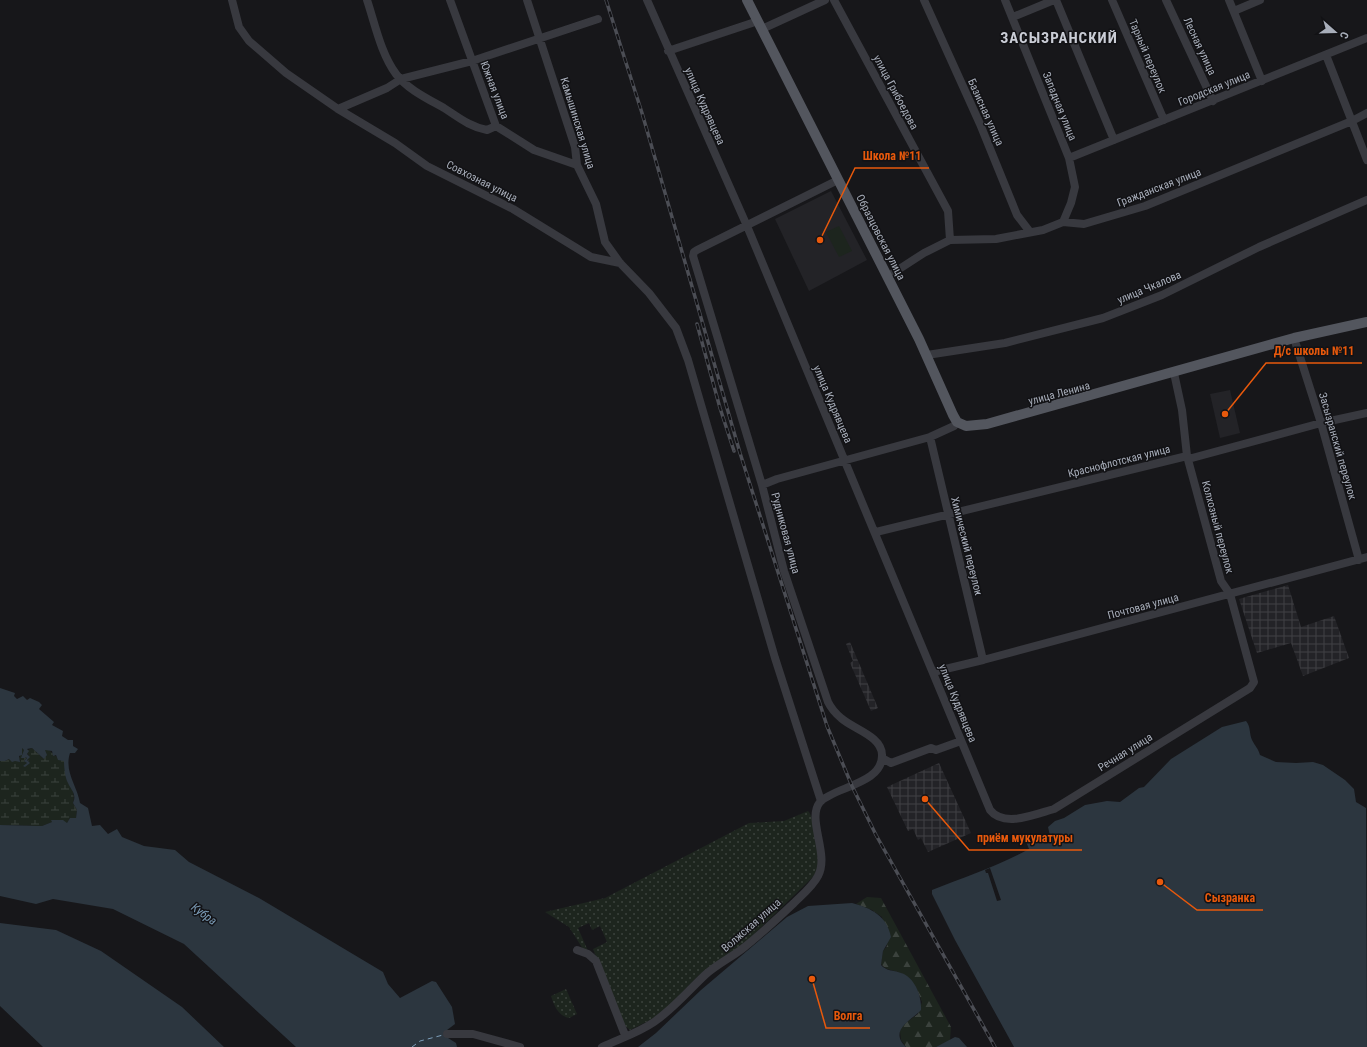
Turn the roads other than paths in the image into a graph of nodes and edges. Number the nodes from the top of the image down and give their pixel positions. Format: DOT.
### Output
graph roads {
  1 [pos="232,0"];
  2 [pos="367,0"];
  3 [pos="450,0"];
  4 [pos="527,0"];
  5 [pos="647,0"];
  6 [pos="747,0"];
  7 [pos="825,0"];
  8 [pos="834,0"];
  9 [pos="924,0"];
  10 [pos="1005,0"];
  11 [pos="1055,0"];
  12 [pos="1112,0"];
  13 [pos="1166,0"];
  14 [pos="1229,0"];
  15 [pos="1260,0"];
  16 [pos="1234,11"];
  17 [pos="1013,17"];
  18 [pos="598,19"];
  19 [pos="760,25"];
  20 [pos="540,38"];
  21 [pos="1367,38"];
  22 [pos="668,51"];
  23 [pos="1326,55"];
  24 [pos="472,61"];
  25 [pos="401,79"];
  26 [pos="1262,81"];
  27 [pos="1213,101"];
  28 [pos="338,109"];
  29 [pos="1367,113"];
  30 [pos="1164,120"];
  31 [pos="1352,121"];
  32 [pos="496,126"];
  33 [pos="1114,140"];
  34 [pos="1069,158"];
  35 [pos="1367,160"];
  36 [pos="577,165"];
  37 [pos="838,180"];
  38 [pos="1367,200"];
  39 [pos="1063,222"];
  40 [pos="748,226"];
  41 [pos="1030,232"];
  42 [pos="950,240"];
  43 [pos="620,262"];
  44 [pos="887,277"];
  45 [pos="1367,322"];
  46 [pos="1294,338"];
  47 [pos="927,355"];
  48 [pos="1174,373"];
  49 [pos="1367,413"];
  50 [pos="957,422"];
  51 [pos="1320,423"];
  52 [pos="930,437"];
  53 [pos="1187,456"];
  54 [pos="845,460"];
  55 [pos="762,485"];
  56 [pos="948,514"];
  57 [pos="876,532"];
  58 [pos="1363,559"];
  59 [pos="1230,594"];
  60 [pos="983,660"];
  61 [pos="933,672"];
  62 [pos="1254,682"];
  63 [pos="961,741"];
  64 [pos="882,758"];
  65 [pos="821,801"];
  66 [pos="997,817"];
  67 [pos="577,950"];
  68 [pos="447,1034"];
  69 [pos="625,1035"];
  70 [pos="520,1047"];
  71 [pos="602,1047"];
  1 -- 28 [label="street, Совхозная улица"];
  2 -- 25 [label="street"];
  3 -- 24 [label="street, Южная улица"];
  4 -- 20 [label="street, Камышинская улица"];
  5 -- 22 [label="street, улица Кудрявцева"];
  6 -- 19 [label="main road, Образцовская улица"];
  7 -- 19 [label="street"];
  8 -- 42 [label="street, улица Грибоедова"];
  9 -- 41 [label="street, Базисная улица"];
  10 -- 17 [label="street, Западная улица"];
  11 -- 17 [label="street"];
  11 -- 33 [label="street"];
  12 -- 30 [label="street, Тарный переулок"];
  13 -- 27 [label="street, Лесная улица"];
  14 -- 16 [label="street"];
  15 -- 16 [label="street"];
  16 -- 26 [label="street"];
  17 -- 34 [label="street, Западная улица"];
  18 -- 20 [label="street"];
  19 -- 22 [label="street"];
  19 -- 37 [label="main road, Образцовская улица"];
  20 -- 24 [label="street"];
  20 -- 36 [label="street, Камышинская улица"];
  21 -- 23 [label="street, Городская улица"];
  22 -- 40 [label="street, улица Кудрявцева"];
  23 -- 26 [label="street, Городская улица"];
  23 -- 31 [label="street"];
  24 -- 25 [label="street"];
  24 -- 32 [label="street, Южная улица"];
  25 -- 28 [label="street"];
  25 -- 32 [label="street"];
  26 -- 27 [label="street, Городская улица"];
  27 -- 30 [label="street, Городская улица"];
  28 -- 43 [label="street, Совхозная улица"];
  29 -- 31 [label="street, Гражданская улица"];
  30 -- 33 [label="street, Городская улица"];
  31 -- 35 [label="street"];
  31 -- 39 [label="street, Гражданская улица"];
  32 -- 36 [label="street, Южная улица"];
  33 -- 34 [label="street, Городская улица"];
  34 -- 39 [label="street, Западная улица"];
  36 -- 43 [label="street, Камышинская улица"];
  37 -- 40 [label="street"];
  37 -- 44 [label="main road, Образцовская улица"];
  38 -- 47 [label="street, улица Чкалова"];
  39 -- 41 [label="street, Гражданская улица"];
  40 -- 54 [label="street, улица Кудрявцева"];
  40 -- 55 [label="street, Рудниковая улица"];
  41 -- 42 [label="street, Гражданская улица"];
  42 -- 44 [label="street, Гражданская улица"];
  43 -- 65 [label="street"];
  44 -- 47 [label="main road, Образцовская улица"];
  45 -- 46 [label="main road, улица Ленина"];
  46 -- 48 [label="main road, улица Ленина"];
  46 -- 51 [label="street, Засызранский переулок"];
  47 -- 50 [label="main road, Образцовская улица"];
  48 -- 50 [label="main road, улица Ленина"];
  48 -- 53 [label="street, Колхозный переулок"];
  49 -- 51 [label="street, Краснофлотская улица"];
  50 -- 52 [label="street"];
  51 -- 53 [label="street, Краснофлотская улица"];
  51 -- 58 [label="street, Засызранский переулок"];
  52 -- 54 [label="street"];
  52 -- 56 [label="street, Химический переулок"];
  53 -- 56 [label="street, Краснофлотская улица"];
  53 -- 59 [label="street, Колхозный переулок"];
  54 -- 55 [label="street"];
  54 -- 57 [label="street, улица Кудрявцева"];
  55 -- 64 [label="street, Рудниковая улица"];
  56 -- 57 [label="street, Краснофлотская улица"];
  56 -- 60 [label="street, Химический переулок"];
  57 -- 61 [label="street, улица Кудрявцева"];
  58 -- 59 [label="street, Почтовая улица"];
  59 -- 60 [label="street, Почтовая улица"];
  59 -- 62 [label="street, Колхозный переулок"];
  60 -- 61 [label="street, Почтовая улица"];
  61 -- 63 [label="street, улица Кудрявцева"];
  62 -- 66 [label="street, Речная улица"];
  63 -- 64 [label="street"];
  63 -- 66 [label="street, улица Кудрявцева"];
  64 -- 65 [label="street"];
  65 -- 69 [label="street, Волжская улица"];
  67 -- 69 [label="street"];
  68 -- 70 [label="street"];
  69 -- 71 [label="street, Волжская улица"];
}
